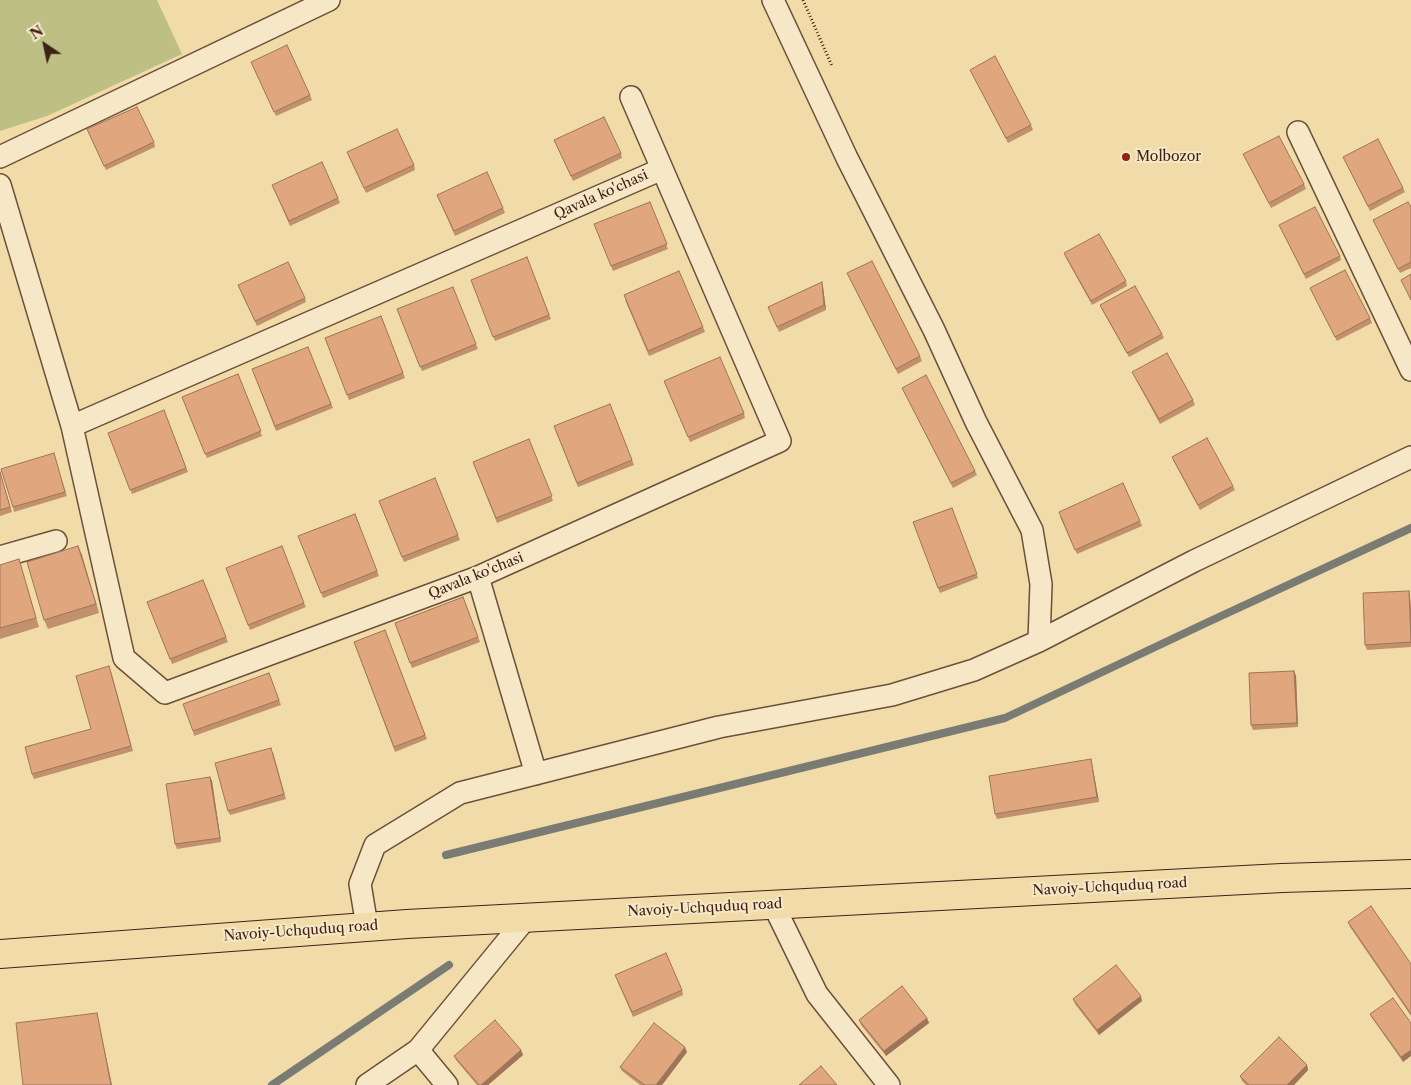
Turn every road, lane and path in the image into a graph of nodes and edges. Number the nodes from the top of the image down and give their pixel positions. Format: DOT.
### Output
graph roads {
  1 [pos="329,0"];
  2 [pos="773,0"];
  3 [pos="630,97"];
  4 [pos="1298,132"];
  5 [pos="0,157"];
  6 [pos="662,169"];
  7 [pos="0,185"];
  8 [pos="1411,370"];
  9 [pos="72,426"];
  10 [pos="1411,458"];
  11 [pos="56,541"];
  12 [pos="0,557"];
  13 [pos="478,577"];
  14 [pos="1039,641"];
  15 [pos="536,774"];
  16 [pos="1411,874"];
  17 [pos="773,904"];
  18 [pos="527,917"];
  19 [pos="367,926"];
  20 [pos="0,954"];
  21 [pos="418,1050"];
  22 [pos="366,1085"];
  23 [pos="447,1085"];
  24 [pos="889,1085"];
  1 -- 5 [label="street"];
  2 -- 14 [label="street"];
  3 -- 6 [label="street"];
  4 -- 8 [label="street"];
  6 -- 9 [label="street, Qavala ko'chasi"];
  6 -- 13 [label="street, Qavala ko'chasi"];
  7 -- 9 [label="street"];
  9 -- 13 [label="street, Qavala ko'chasi"];
  10 -- 14 [label="street"];
  11 -- 12 [label="street"];
  13 -- 15 [label="street"];
  14 -- 15 [label="street"];
  15 -- 19 [label="street"];
  16 -- 17 [label="highway, Navoiy-Uchquduq road"];
  17 -- 18 [label="highway, Navoiy-Uchquduq road"];
  17 -- 24 [label="street"];
  18 -- 19 [label="highway, Navoiy-Uchquduq road"];
  18 -- 21 [label="street"];
  19 -- 20 [label="highway, Navoiy-Uchquduq road"];
  21 -- 22 [label="street"];
  21 -- 23 [label="street"];
}
